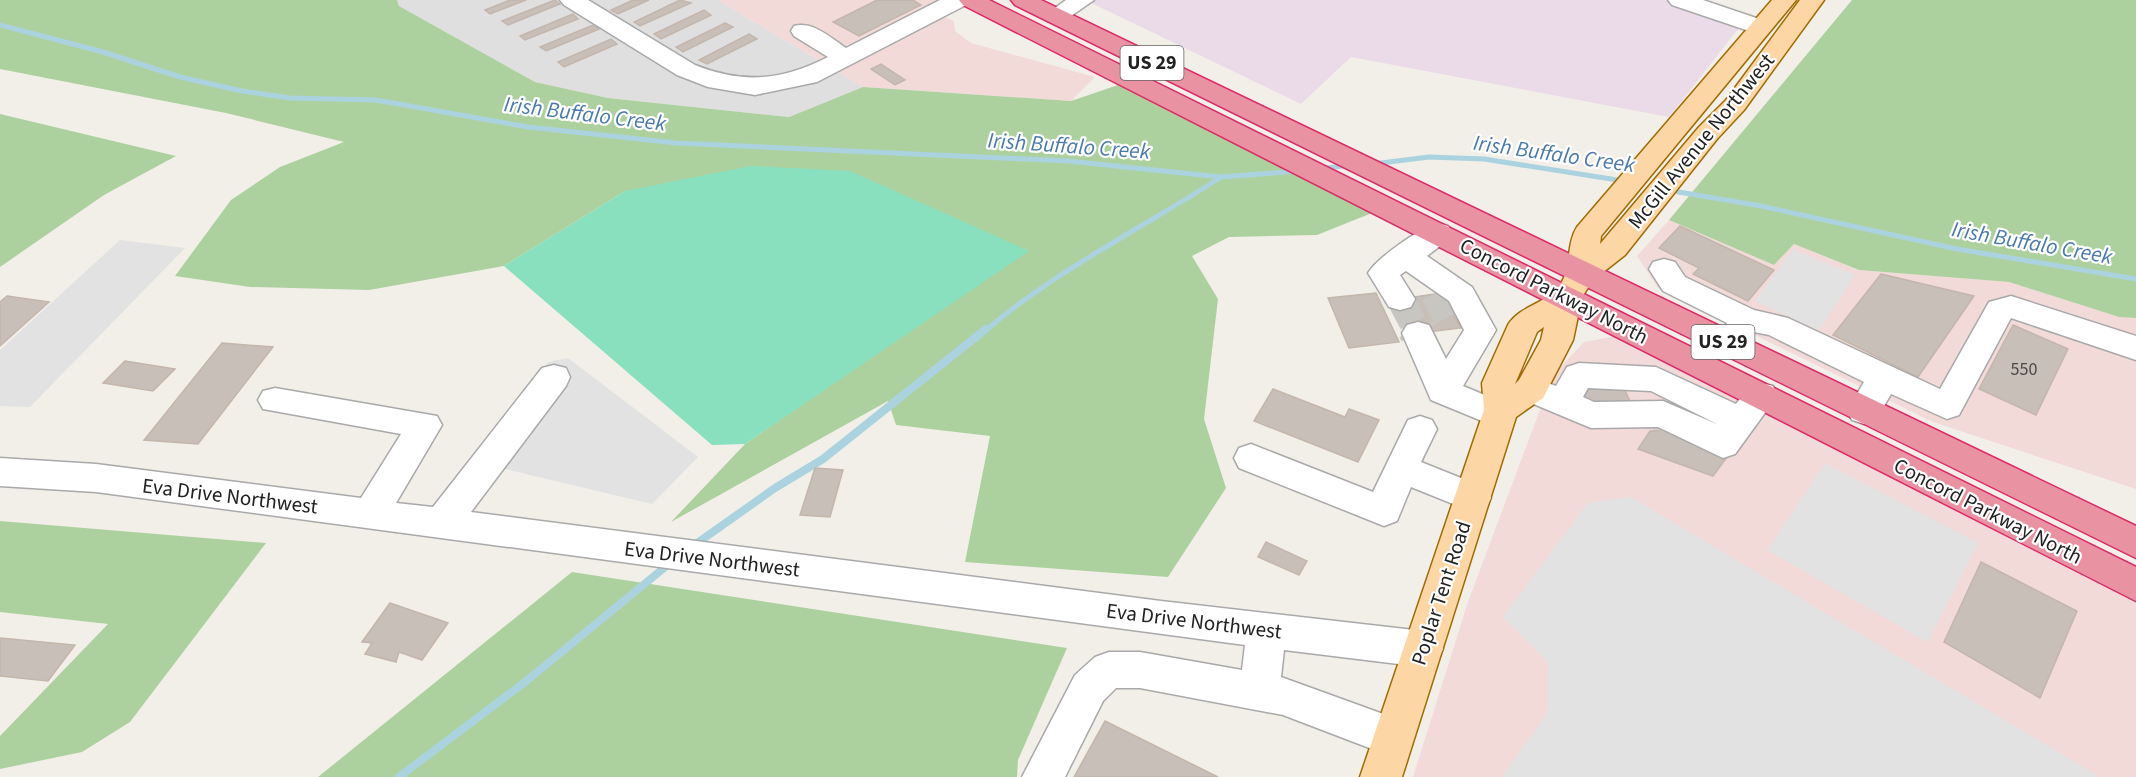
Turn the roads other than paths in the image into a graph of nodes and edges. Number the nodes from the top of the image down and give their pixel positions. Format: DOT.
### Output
graph roads {
  1 [pos="572,0"];
  2 [pos="958,0"];
  3 [pos="971,0"];
  4 [pos="1023,0"];
  5 [pos="1082,0"];
  6 [pos="1680,0"];
  7 [pos="1784,0"];
  8 [pos="1812,0"];
  9 [pos="1056,16"];
  10 [pos="803,31"];
  11 [pos="1753,35"];
  12 [pos="846,58"];
  13 [pos="1225,113"];
  14 [pos="1701,144"];
  15 [pos="1438,232"];
  16 [pos="1399,262"];
  17 [pos="1664,269"];
  18 [pos="1574,285"];
  19 [pos="1417,296"];
  20 [pos="1737,332"];
  21 [pos="2136,348"];
  22 [pos="554,376"];
  23 [pos="1884,377"];
  24 [pos="1656,379"];
  25 [pos="1531,389"];
  26 [pos="275,400"];
  27 [pos="1563,403"];
  28 [pos="1758,406"];
  29 [pos="1864,411"];
  30 [pos="1500,413"];
  31 [pos="1655,414"];
  32 [pos="1420,429"];
  33 [pos="1251,458"];
  34 [pos="1400,468"];
  35 [pos="0,472"];
  36 [pos="1473,498"];
  37 [pos="370,514"];
  38 [pos="441,524"];
  39 [pos="2136,543"];
  40 [pos="2136,560"];
  41 [pos="2136,585"];
  42 [pos="1267,631"];
  43 [pos="1423,649"];
  44 [pos="1259,692"];
  45 [pos="1393,737"];
  46 [pos="1043,777"];
  47 [pos="1381,777"];
  1 -- 12 [label="street"];
  2 -- 12 [label="street"];
  3 -- 13 [label="highway, Concord Parkway North / US 29"];
  4 -- 9 [label="highway, Concord Parkway North / US 29"];
  5 -- 9 [label="street"];
  6 -- 11 [label="street"];
  7 -- 11 [label="main road, McGill Avenue Northwest"];
  8 -- 14 [label="main road, McGill Avenue Northwest"];
  9 -- 13 [label="highway, Concord Parkway North / US 29"];
  10 -- 12 [label="street"];
  11 -- 14 [label="main road"];
  11 -- 18 [label="main road, McGill Avenue Northwest"];
  13 -- 15 [label="highway, Concord Parkway North / US 29"];
  13 -- 18 [label="highway, Concord Parkway North / US 29"];
  14 -- 18 [label="main road, McGill Avenue Northwest"];
  15 -- 16 [label="street"];
  15 -- 18 [label="highway, Concord Parkway North / US 29"];
  16 -- 19 [label="street"];
  16 -- 30 [label="street"];
  17 -- 20 [label="street"];
  18 -- 20 [label="highway, Concord Parkway North / US 29"];
  18 -- 25 [label="main road"];
  18 -- 28 [label="highway, Concord Parkway North / US 29"];
  18 -- 30 [label="main road, Poplar Tent Road"];
  20 -- 23 [label="street"];
  20 -- 29 [label="highway, Concord Parkway North / US 29"];
  21 -- 23 [label="street"];
  22 -- 38 [label="street"];
  23 -- 29 [label="street"];
  24 -- 27 [label="street"];
  24 -- 28 [label="street"];
  24 -- 31 [label="street"];
  25 -- 27 [label="street"];
  25 -- 30 [label="main road"];
  26 -- 37 [label="street"];
  27 -- 31 [label="street"];
  28 -- 31 [label="street"];
  28 -- 40 [label="highway"];
  28 -- 41 [label="highway, Concord Parkway North / US 29"];
  29 -- 39 [label="highway, Concord Parkway North / US 29"];
  30 -- 36 [label="main road, Poplar Tent Road"];
  32 -- 34 [label="street"];
  33 -- 34 [label="street"];
  34 -- 36 [label="street"];
  35 -- 37 [label="street, Eva Drive Northwest"];
  36 -- 43 [label="main road, Poplar Tent Road"];
  37 -- 38 [label="street, Eva Drive Northwest"];
  38 -- 42 [label="street, Eva Drive Northwest"];
  42 -- 43 [label="street, Eva Drive Northwest"];
  42 -- 44 [label="street"];
  43 -- 45 [label="main road, Poplar Tent Road"];
  44 -- 45 [label="street"];
  44 -- 46 [label="street"];
  45 -- 47 [label="main road, Poplar Tent Road"];
}
